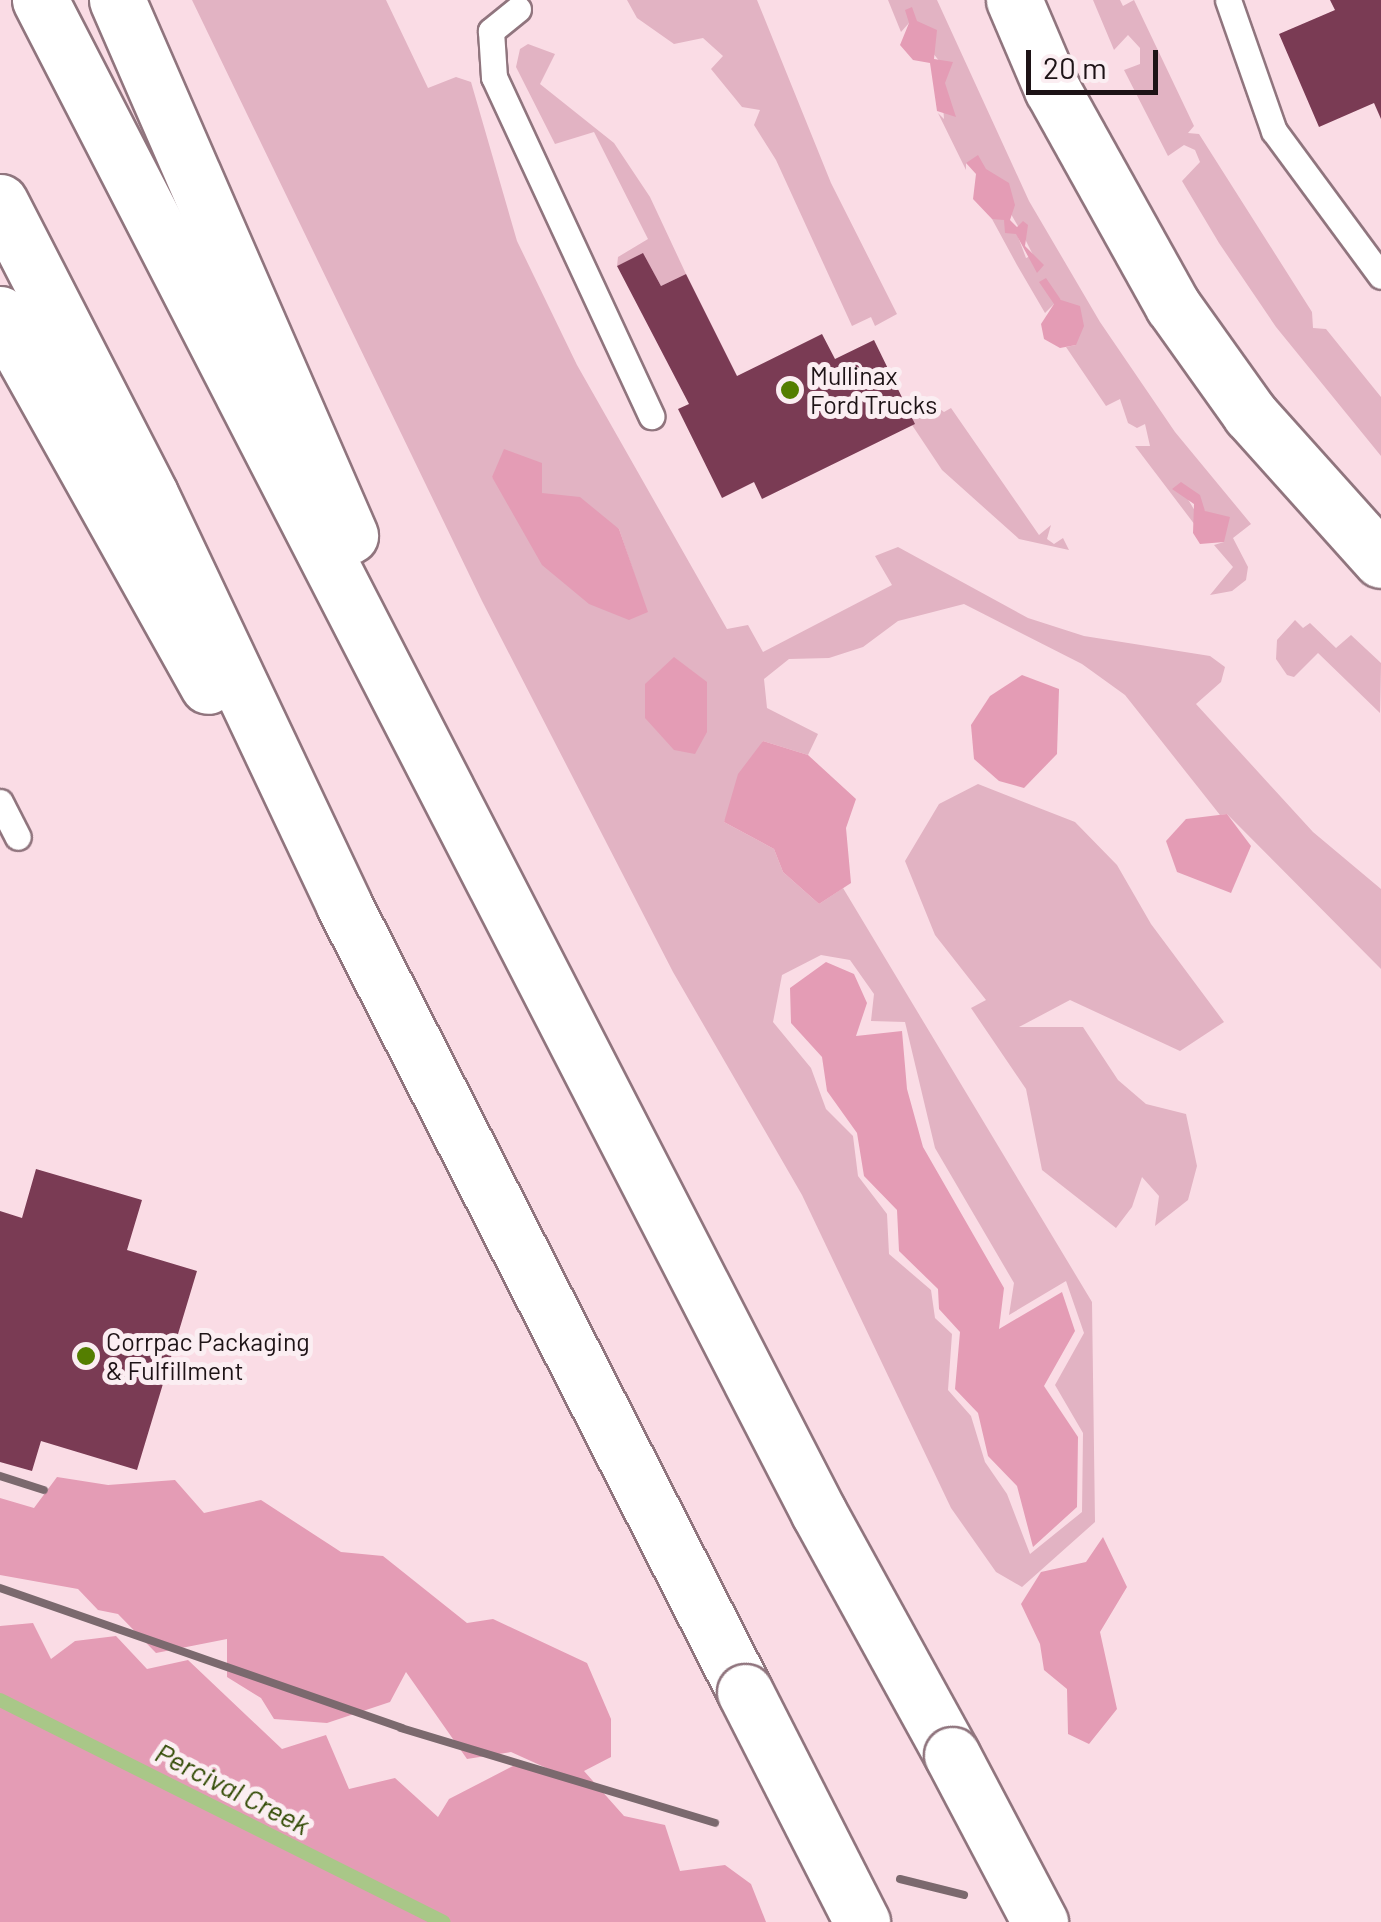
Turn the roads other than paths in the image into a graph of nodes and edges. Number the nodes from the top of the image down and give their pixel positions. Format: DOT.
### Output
graph roads {
  1 [pos="40,0"];
  2 [pos="117,0"];
  3 [pos="1014,0"];
  4 [pos="1228,0"];
  5 [pos="518,9"];
  6 [pos="0,202"];
  7 [pos="1381,276"];
  8 [pos="0,314"];
  9 [pos="650,416"];
  10 [pos="1381,560"];
  11 [pos="0,802"];
  12 [pos="18,837"];
  13 [pos="476,849"];
  14 [pos="344,905"];
  15 [pos="862,1922"];
  16 [pos="1040,1922"];
  1 -- 13 [label="main road"];
  2 -- 13 [label="main road"];
  3 -- 10 [label="main road"];
  4 -- 7 [label="lane"];
  5 -- 9 [label="lane"];
  6 -- 14 [label="main road"];
  8 -- 14 [label="main road"];
  11 -- 12 [label="lane"];
  13 -- 16 [label="main road, bridge"];
  14 -- 15 [label="main road, bridge"];
}
